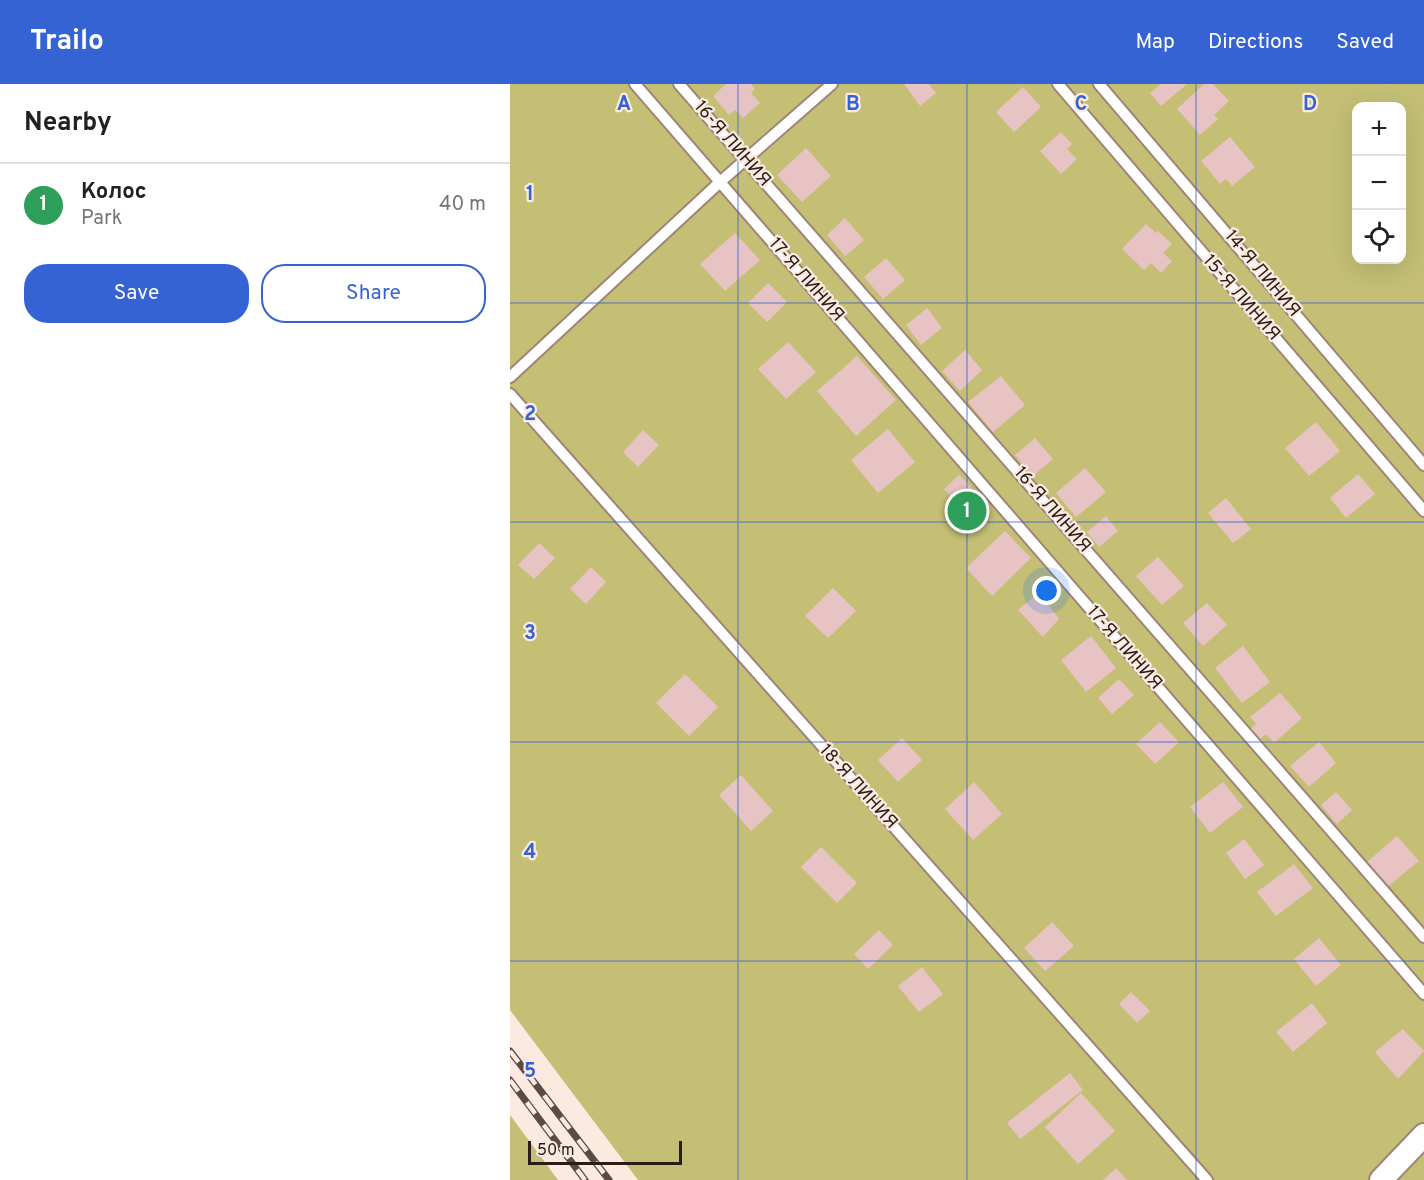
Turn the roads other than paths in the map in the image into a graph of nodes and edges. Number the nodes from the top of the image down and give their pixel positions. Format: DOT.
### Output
graph roads {
  1 [pos="635,84"];
  2 [pos="679,84"];
  3 [pos="832,84"];
  4 [pos="1058,84"];
  5 [pos="1099,84"];
  6 [pos="746,160"];
  7 [pos="720,182"];
  8 [pos="510,377"];
  9 [pos="510,394"];
  10 [pos="1424,465"];
  11 [pos="1424,512"];
  12 [pos="1424,938"];
  13 [pos="1424,994"];
  14 [pos="1424,1135"];
  15 [pos="1207,1180"];
  16 [pos="1381,1180"];
  1 -- 7 [label="lane, 17-Я ЛИНИЯ"];
  2 -- 6 [label="lane, 16-Я ЛИНИЯ"];
  3 -- 6 [label="lane"];
  4 -- 11 [label="lane, 15-Я ЛИНИЯ"];
  5 -- 10 [label="lane, 14-Я ЛИНИЯ"];
  6 -- 7 [label="lane"];
  6 -- 12 [label="lane, 16-Я ЛИНИЯ"];
  7 -- 8 [label="lane"];
  7 -- 13 [label="lane, 17-Я ЛИНИЯ"];
  9 -- 15 [label="lane, 18-Я ЛИНИЯ"];
  14 -- 16 [label="street"];
}
